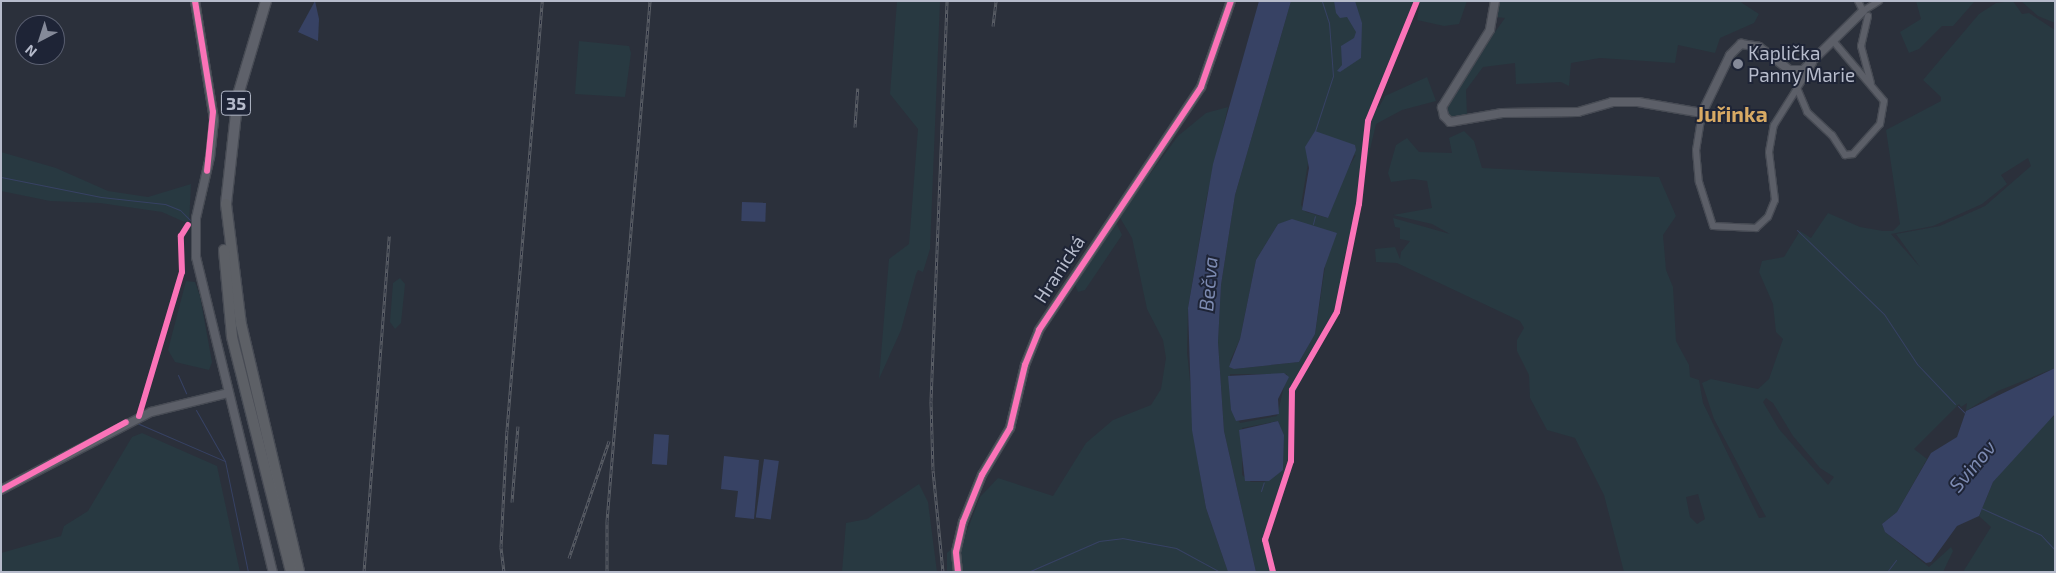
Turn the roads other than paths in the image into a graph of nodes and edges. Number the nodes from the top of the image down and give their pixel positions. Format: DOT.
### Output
graph roads {
  1 [pos="195,1"];
  2 [pos="266,1"];
  3 [pos="1231,1"];
  4 [pos="1495,1"];
  5 [pos="1858,1"];
  6 [pos="1879,1"];
  7 [pos="1866,13"];
  8 [pos="1834,42"];
  9 [pos="1813,63"];
  10 [pos="1871,85"];
  11 [pos="1797,88"];
  12 [pos="1702,113"];
  13 [pos="226,204"];
  14 [pos="228,393"];
  15 [pos="1,490"];
  16 [pos="273,572"];
  17 [pos="291,572"];
  18 [pos="299,572"];
  19 [pos="958,572"];
  1 -- 14 [label="street"];
  2 -- 13 [label="main road, 35"];
  3 -- 19 [label="street, Hranická"];
  4 -- 12 [label="street"];
  5 -- 7 [label="street"];
  6 -- 7 [label="street"];
  7 -- 8 [label="street"];
  7 -- 10 [label="street"];
  8 -- 9 [label="street"];
  8 -- 10 [label="street"];
  9 -- 11 [label="street"];
  9 -- 12 [label="street"];
  10 -- 11 [label="street"];
  11 -- 12 [label="street"];
  13 -- 17 [label="highway, 35"];
  13 -- 18 [label="highway, 35"];
  14 -- 15 [label="street"];
  14 -- 16 [label="street"];
}
